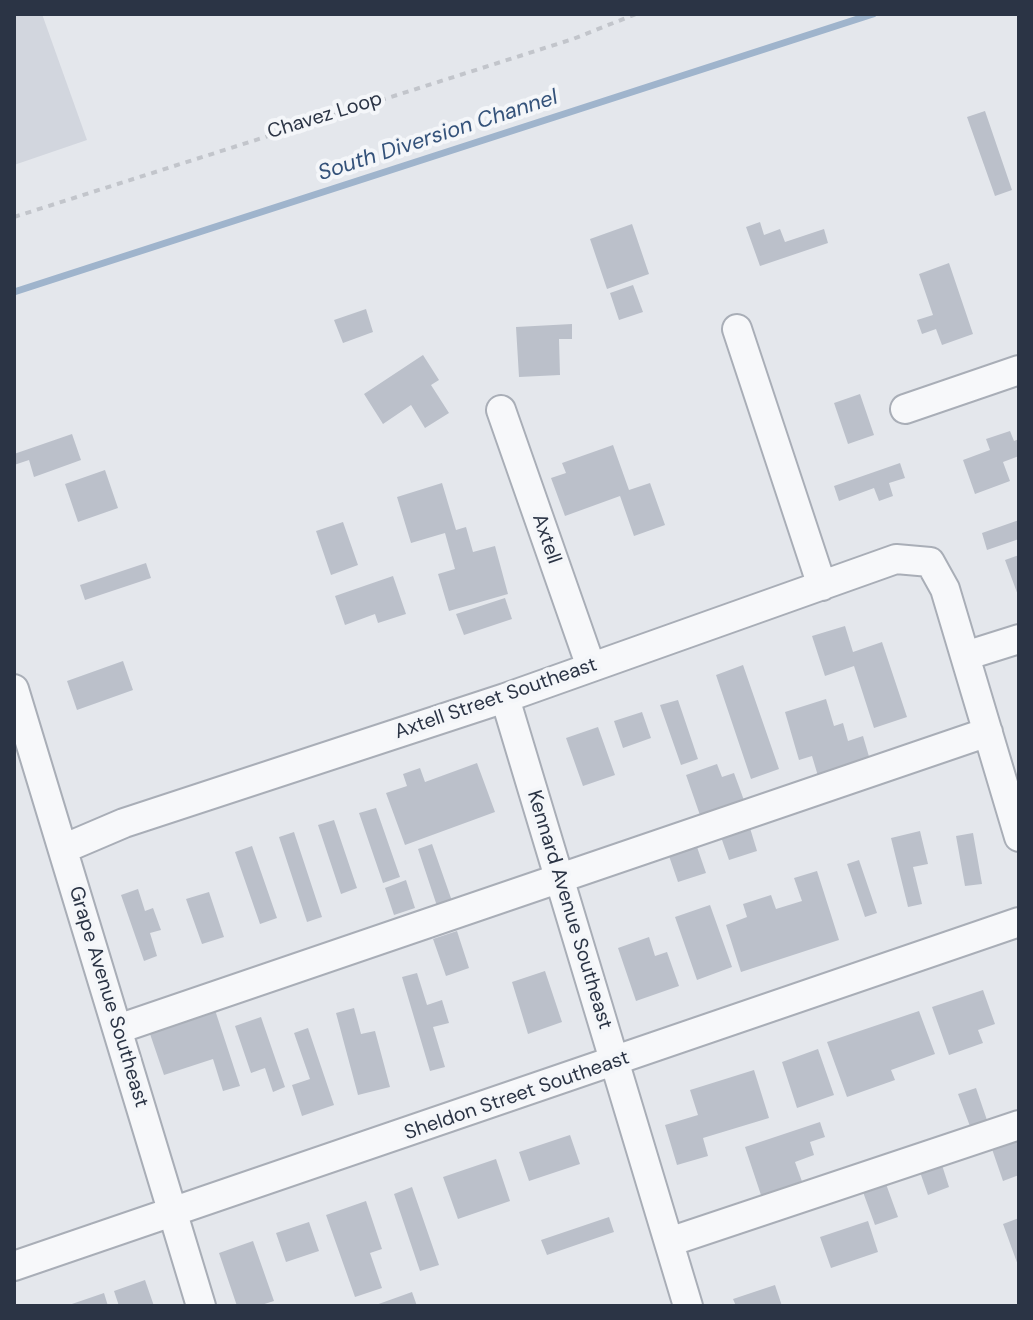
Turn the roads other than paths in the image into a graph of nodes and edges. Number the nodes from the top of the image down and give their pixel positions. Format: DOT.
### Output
graph roads {
  1 [pos="737,329"];
  2 [pos="1019,370"];
  3 [pos="905,409"];
  4 [pos="501,410"];
  5 [pos="822,586"];
  6 [pos="1019,639"];
  7 [pos="965,656"];
  8 [pos="591,667"];
  9 [pos="14,689"];
  10 [pos="505,698"];
  11 [pos="988,732"];
  12 [pos="1019,837"];
  13 [pos="63,849"];
  14 [pos="560,878"];
  15 [pos="1019,922"];
  16 [pos="118,1029"];
  17 [pos="616,1062"];
  18 [pos="1019,1125"];
  19 [pos="174,1213"];
  20 [pos="669,1242"];
  21 [pos="14,1266"];
  22 [pos="201,1306"];
  23 [pos="688,1306"];
  1 -- 5 [label="street"];
  2 -- 3 [label="street"];
  4 -- 8 [label="street, Axtell"];
  5 -- 7 [label="street, Axtell Street Southeast"];
  5 -- 8 [label="street, Axtell Street Southeast"];
  6 -- 7 [label="street"];
  7 -- 11 [label="street"];
  8 -- 10 [label="street, Axtell Street Southeast"];
  9 -- 13 [label="street, Grape Avenue Southeast"];
  10 -- 13 [label="street, Axtell Street Southeast"];
  10 -- 14 [label="street, Kennard Avenue Southeast"];
  11 -- 12 [label="street"];
  11 -- 14 [label="street"];
  13 -- 16 [label="street, Grape Avenue Southeast"];
  14 -- 16 [label="street"];
  14 -- 17 [label="street, Kennard Avenue Southeast"];
  15 -- 17 [label="street, Sheldon Street Southeast"];
  16 -- 19 [label="street, Grape Avenue Southeast"];
  17 -- 19 [label="street, Sheldon Street Southeast"];
  17 -- 20 [label="street, Kennard Avenue Southeast"];
  18 -- 20 [label="street"];
  19 -- 21 [label="street, Sheldon Street Southeast"];
  19 -- 22 [label="street, Grape Avenue Southeast"];
  20 -- 23 [label="street, Kennard Avenue Southeast"];
}
